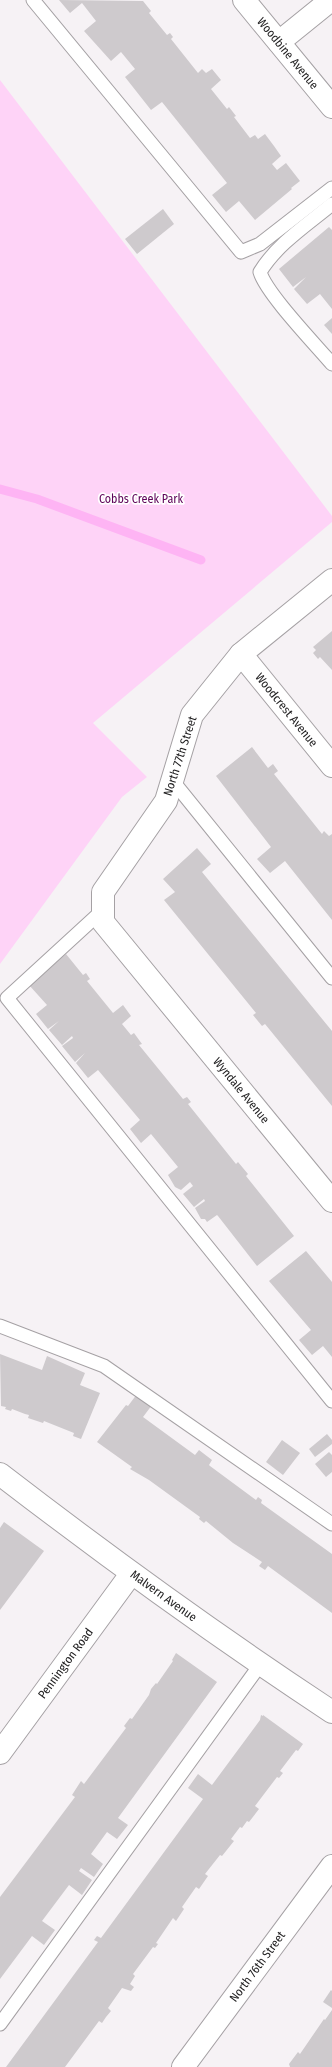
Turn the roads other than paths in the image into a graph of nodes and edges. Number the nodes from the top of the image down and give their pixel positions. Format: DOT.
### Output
graph roads {
  1 [pos="33,0"];
  2 [pos="244,0"];
  3 [pos="331,0"];
  4 [pos="279,42"];
  5 [pos="332,107"];
  6 [pos="332,188"];
  7 [pos="332,204"];
  8 [pos="332,364"];
  9 [pos="332,580"];
  10 [pos="242,654"];
  11 [pos="332,766"];
  12 [pos="172,780"];
  13 [pos="103,910"];
  14 [pos="332,978"];
  15 [pos="150,979"];
  16 [pos="332,1201"];
  17 [pos="0,1326"];
  18 [pos="332,1401"];
  19 [pos="2,1480"];
  20 [pos="332,1524"];
  21 [pos="131,1574"];
  22 [pos="260,1665"];
  23 [pos="332,1712"];
  24 [pos="0,1753"];
  25 [pos="332,1866"];
  26 [pos="0,2024"];
  27 [pos="183,2067"];
  1 -- 6 [label="lane"];
  2 -- 4 [label="street, Woodbine Avenue"];
  3 -- 4 [label="street"];
  4 -- 5 [label="street, Woodbine Avenue"];
  7 -- 8 [label="lane"];
  9 -- 10 [label="street, North 77th Street"];
  10 -- 11 [label="street, Woodcrest Avenue"];
  10 -- 12 [label="street, North 77th Street"];
  12 -- 13 [label="street, North 77th Street"];
  12 -- 14 [label="lane"];
  13 -- 15 [label="street, North 77th Street"];
  13 -- 18 [label="lane"];
  15 -- 16 [label="street, Wyndale Avenue"];
  17 -- 20 [label="lane"];
  19 -- 21 [label="street, Malvern Avenue"];
  21 -- 22 [label="street, Malvern Avenue"];
  21 -- 24 [label="street, Pennington Road"];
  22 -- 23 [label="street, Malvern Avenue"];
  22 -- 26 [label="lane"];
  25 -- 27 [label="street, North 76th Street"];
}
